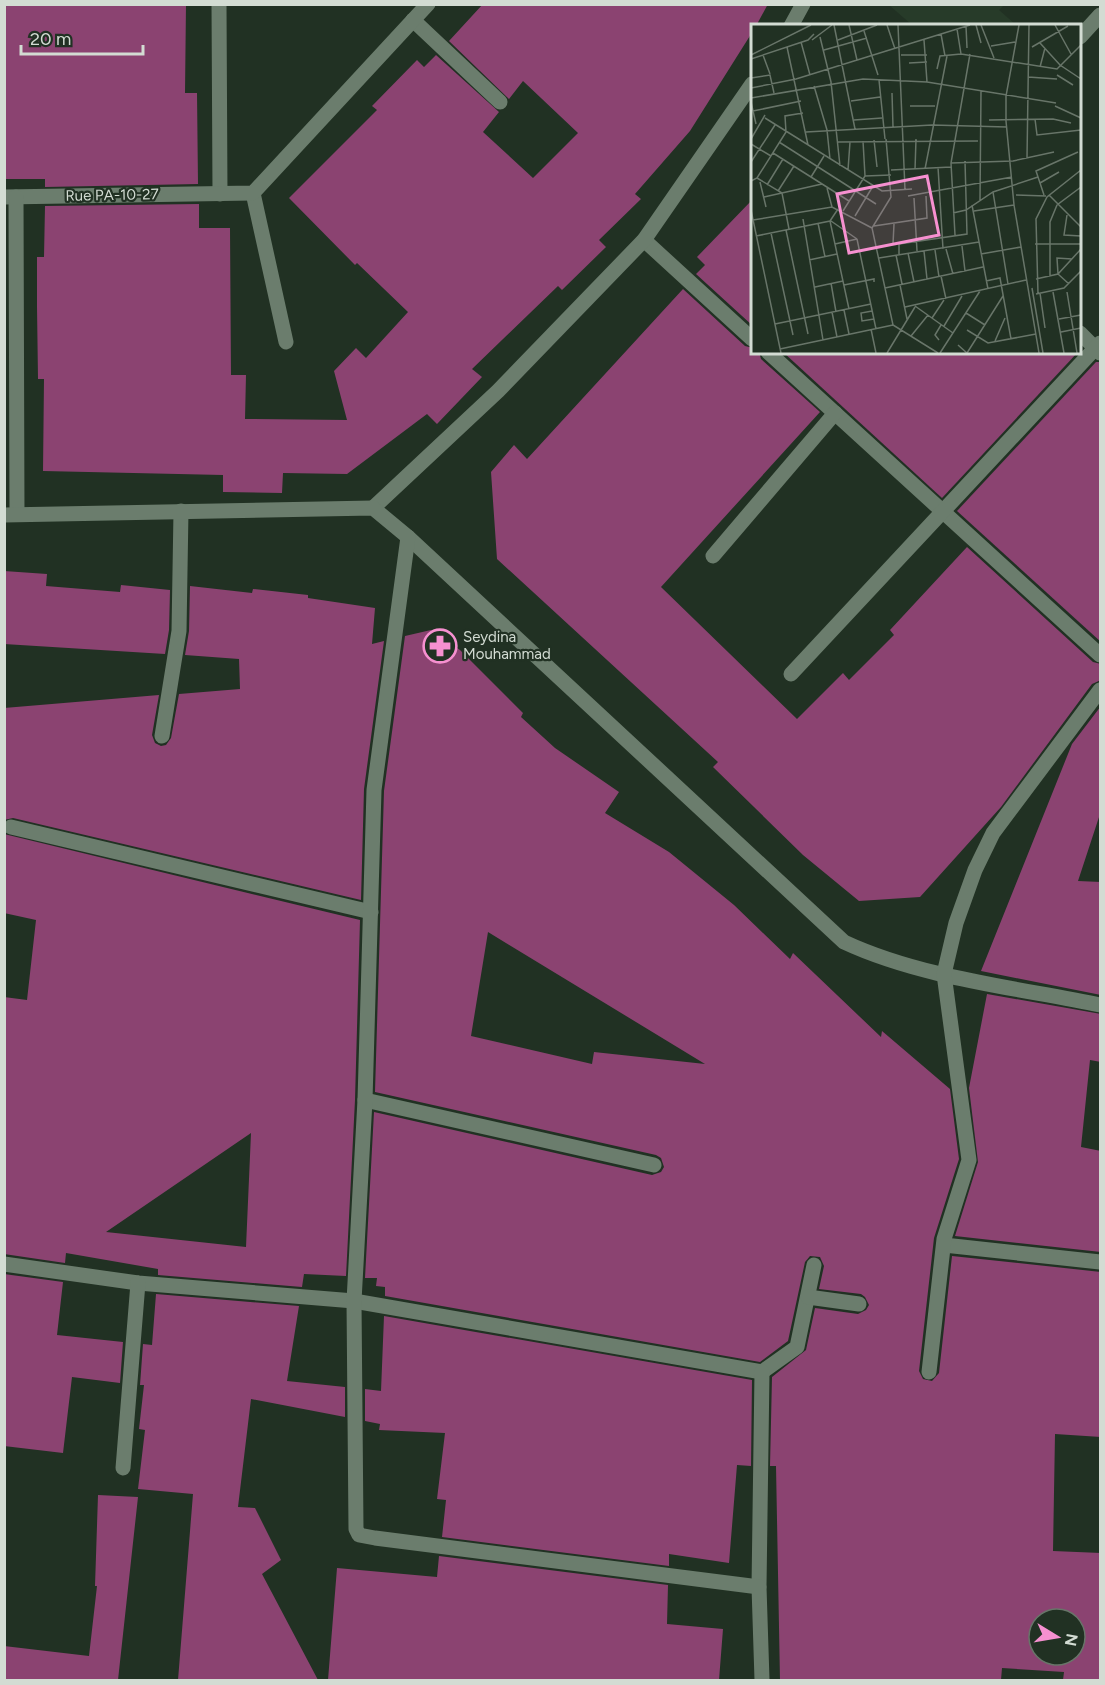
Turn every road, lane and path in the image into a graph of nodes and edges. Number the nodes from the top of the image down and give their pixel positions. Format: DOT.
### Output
graph roads {
  1 [pos="219,4"];
  2 [pos="428,4"];
  3 [pos="803,4"];
  4 [pos="1101,15"];
  5 [pos="413,21"];
  6 [pos="792,24"];
  7 [pos="1081,37"];
  8 [pos="751,87"];
  9 [pos="500,102"];
  10 [pos="253,193"];
  11 [pos="220,194"];
  12 [pos="10,197"];
  13 [pos="644,240"];
  14 [pos="1081,334"];
  15 [pos="751,337"];
  16 [pos="286,342"];
  17 [pos="1099,348"];
  18 [pos="770,354"];
  19 [pos="835,414"];
  20 [pos="373,508"];
  21 [pos="181,511"];
  22 [pos="944,512"];
  23 [pos="11,514"];
  24 [pos="408,537"];
  25 [pos="713,556"];
  26 [pos="1101,655"];
  27 [pos="791,674"];
  28 [pos="1101,690"];
  29 [pos="162,736"];
  30 [pos="11,827"];
  31 [pos="371,912"];
  32 [pos="944,974"];
  33 [pos="1101,1005"];
  34 [pos="364,1100"];
  35 [pos="654,1165"];
  36 [pos="944,1245"];
  37 [pos="1101,1262"];
  38 [pos="4,1264"];
  39 [pos="814,1265"];
  40 [pos="138,1283"];
  41 [pos="808,1297"];
  42 [pos="354,1301"];
  43 [pos="859,1304"];
  44 [pos="762,1372"];
  45 [pos="929,1372"];
  46 [pos="123,1468"];
  47 [pos="759,1587"];
  48 [pos="762,1680"];
  1 -- 11 [label="street"];
  2 -- 5 [label="street"];
  3 -- 6 [label="street"];
  4 -- 7 [label="street"];
  5 -- 9 [label="street"];
  5 -- 10 [label="street"];
  8 -- 13 [label="street"];
  10 -- 11 [label="street, Rue PA-10-27"];
  10 -- 16 [label="street"];
  11 -- 12 [label="street, Rue PA-10-27"];
  12 -- 23 [label="street"];
  13 -- 15 [label="street"];
  13 -- 20 [label="street"];
  14 -- 17 [label="street"];
  17 -- 22 [label="street"];
  18 -- 19 [label="street"];
  19 -- 22 [label="street"];
  19 -- 25 [label="street"];
  20 -- 21 [label="street"];
  20 -- 24 [label="street"];
  21 -- 23 [label="street"];
  21 -- 29 [label="street"];
  22 -- 26 [label="street"];
  22 -- 27 [label="street"];
  24 -- 31 [label="street"];
  24 -- 32 [label="street"];
  28 -- 32 [label="street"];
  30 -- 31 [label="street"];
  31 -- 34 [label="street"];
  32 -- 33 [label="street"];
  32 -- 36 [label="street"];
  34 -- 35 [label="street"];
  34 -- 42 [label="street"];
  36 -- 37 [label="street"];
  36 -- 45 [label="street"];
  38 -- 40 [label="street"];
  39 -- 41 [label="street"];
  40 -- 42 [label="street"];
  40 -- 46 [label="street"];
  41 -- 43 [label="street"];
  41 -- 44 [label="street"];
  42 -- 44 [label="street"];
  42 -- 47 [label="street"];
  44 -- 47 [label="street"];
  47 -- 48 [label="street"];
}
